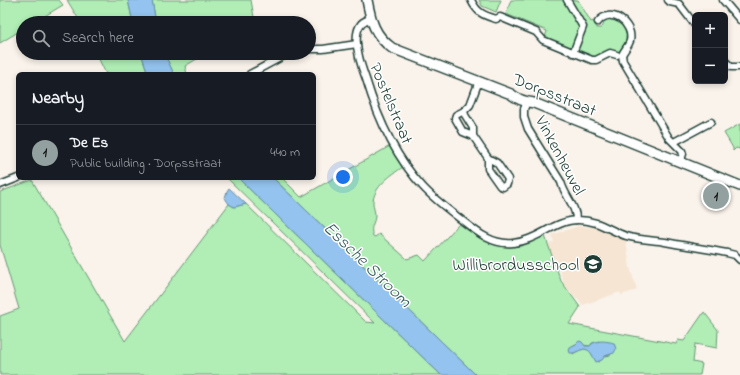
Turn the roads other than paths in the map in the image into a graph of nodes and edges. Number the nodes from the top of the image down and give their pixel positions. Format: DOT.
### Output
graph roads {
  1 [pos="367,0"];
  2 [pos="471,0"];
  3 [pos="567,0"];
  4 [pos="668,0"];
  5 [pos="723,0"];
  6 [pos="680,2"];
  7 [pos="371,18"];
  8 [pos="692,20"];
  9 [pos="740,20"];
  10 [pos="598,22"];
  11 [pos="357,44"];
  12 [pos="316,49"];
  13 [pos="573,52"];
  14 [pos="617,55"];
  15 [pos="276,60"];
  16 [pos="728,64"];
  17 [pos="740,67"];
  18 [pos="254,72"];
  19 [pos="479,81"];
  20 [pos="527,102"];
  21 [pos="464,111"];
  22 [pos="711,122"];
  23 [pos="473,136"];
  24 [pos="674,142"];
  25 [pos="488,158"];
  26 [pos="680,162"];
  27 [pos="16,179"];
  28 [pos="0,185"];
  29 [pos="740,186"];
  30 [pos="576,220"];
  31 [pos="740,260"];
  1 -- 7 [label="street, Dorpsstraat"];
  2 -- 13 [label="street"];
  3 -- 13 [label="street"];
  4 -- 6 [label="street"];
  5 -- 9 [label="street"];
  6 -- 8 [label="street"];
  7 -- 11 [label="street, Postelstraat"];
  7 -- 19 [label="street, Dorpsstraat"];
  10 -- 24 [label="street"];
  11 -- 12 [label="street"];
  11 -- 30 [label="street, Postelstraat"];
  13 -- 14 [label="street"];
  15 -- 18 [label="street"];
  16 -- 17 [label="street"];
  19 -- 20 [label="street, Dorpsstraat"];
  19 -- 21 [label="street"];
  20 -- 26 [label="street, Dorpsstraat"];
  20 -- 30 [label="street, Vinkenheuvel"];
  21 -- 23 [label="street"];
  21 -- 23 [label="street"];
  22 -- 24 [label="street"];
  23 -- 25 [label="street"];
  24 -- 26 [label="street"];
  26 -- 29 [label="street, Dorpsstraat"];
  27 -- 28 [label="street"];
  30 -- 31 [label="street, Postelstraat"];
}
